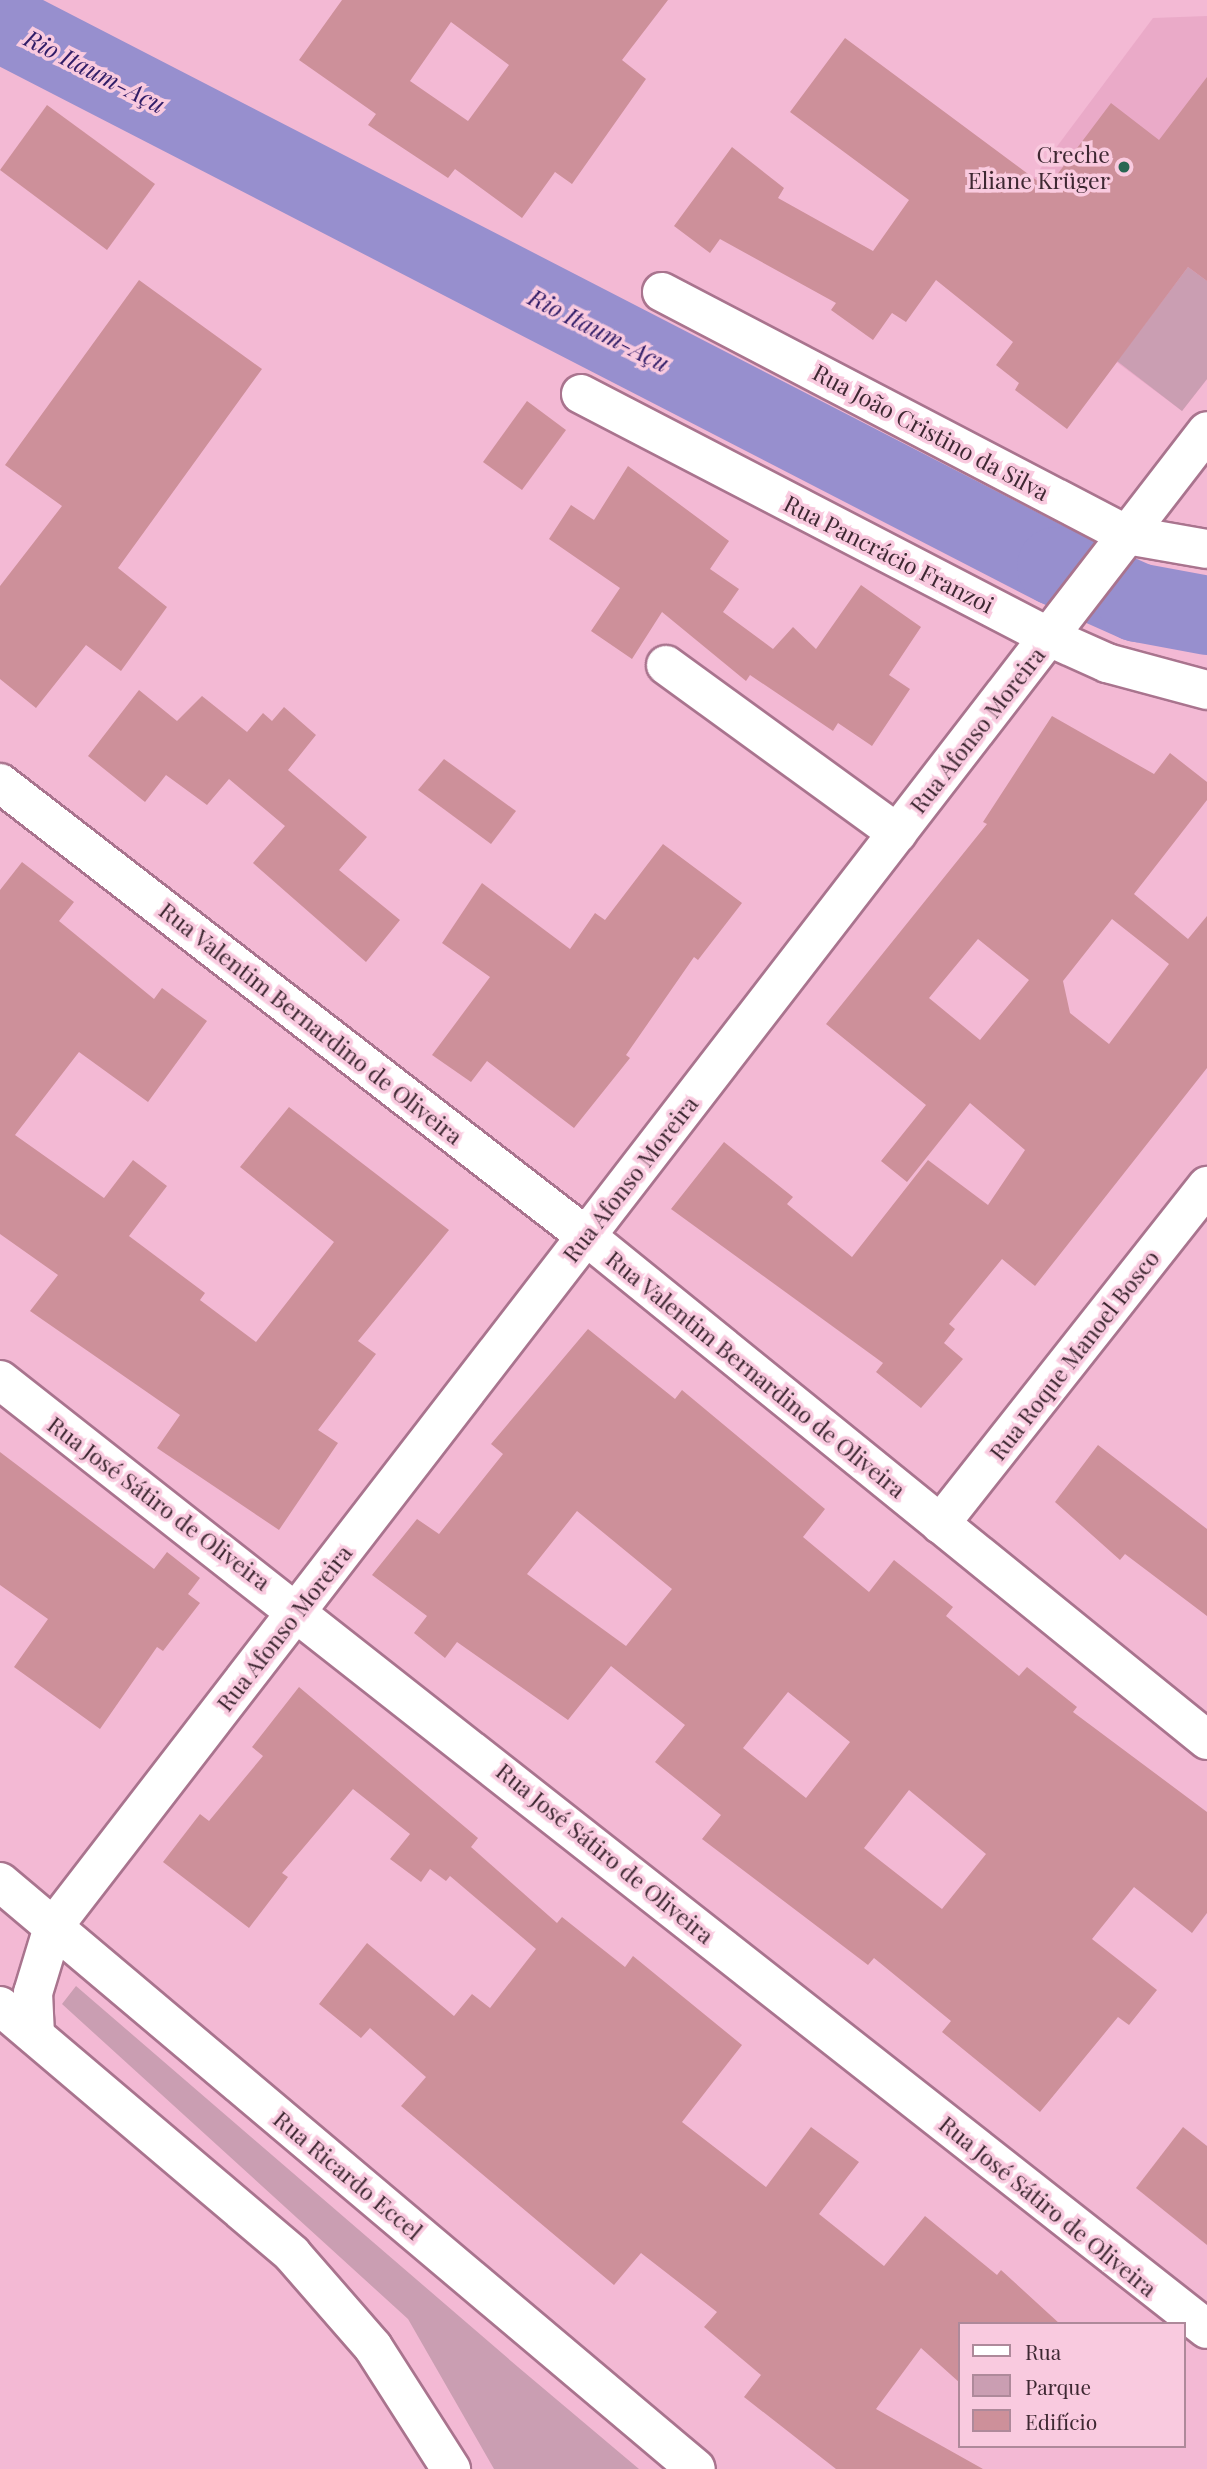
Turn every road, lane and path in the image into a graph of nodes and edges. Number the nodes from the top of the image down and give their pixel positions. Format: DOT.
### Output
graph roads {
  1 [pos="662,292"];
  2 [pos="581,394"];
  3 [pos="1207,431"];
  4 [pos="1118,546"];
  5 [pos="1207,549"];
  6 [pos="1049,637"];
  7 [pos="666,665"];
  8 [pos="1207,691"];
  9 [pos="0,783"];
  10 [pos="897,833"];
  11 [pos="1207,1186"];
  12 [pos="586,1236"];
  13 [pos="0,1380"];
  14 [pos="940,1524"];
  15 [pos="298,1609"];
  16 [pos="1207,1740"];
  17 [pos="0,1882"];
  18 [pos="53,1927"];
  19 [pos="0,2006"];
  20 [pos="35,2035"];
  21 [pos="1207,2329"];
  22 [pos="451,2469"];
  23 [pos="696,2469"];
  1 -- 4 [label="street, Rua João Cristino da Silva"];
  2 -- 6 [label="street, Rua Pancrácio Franzoi"];
  3 -- 4 [label="street, Rua Afonso Moreira"];
  4 -- 5 [label="street, Rua João Cristino da Silva"];
  4 -- 6 [label="street, Rua Afonso Moreira"];
  6 -- 8 [label="street, Rua Pancrácio Franzoi"];
  6 -- 10 [label="street, Rua Afonso Moreira"];
  7 -- 10 [label="street"];
  9 -- 12 [label="street, Rua Valentim Bernardino de Oliveira"];
  10 -- 12 [label="street, Rua Afonso Moreira"];
  11 -- 14 [label="street, Rua Roque Manoel Bosco"];
  12 -- 14 [label="street, Rua Valentim Bernardino de Oliveira"];
  12 -- 15 [label="street, Rua Afonso Moreira"];
  13 -- 15 [label="street, Rua José Sátiro de Oliveira"];
  14 -- 16 [label="street, Rua Valentim Bernardino de Oliveira"];
  15 -- 18 [label="street, Rua Afonso Moreira"];
  15 -- 21 [label="street, Rua José Sátiro de Oliveira"];
  17 -- 18 [label="street, Rua Ricardo Eccel"];
  18 -- 20 [label="street"];
  18 -- 23 [label="street, Rua Ricardo Eccel"];
  19 -- 20 [label="street"];
  20 -- 22 [label="street"];
}
